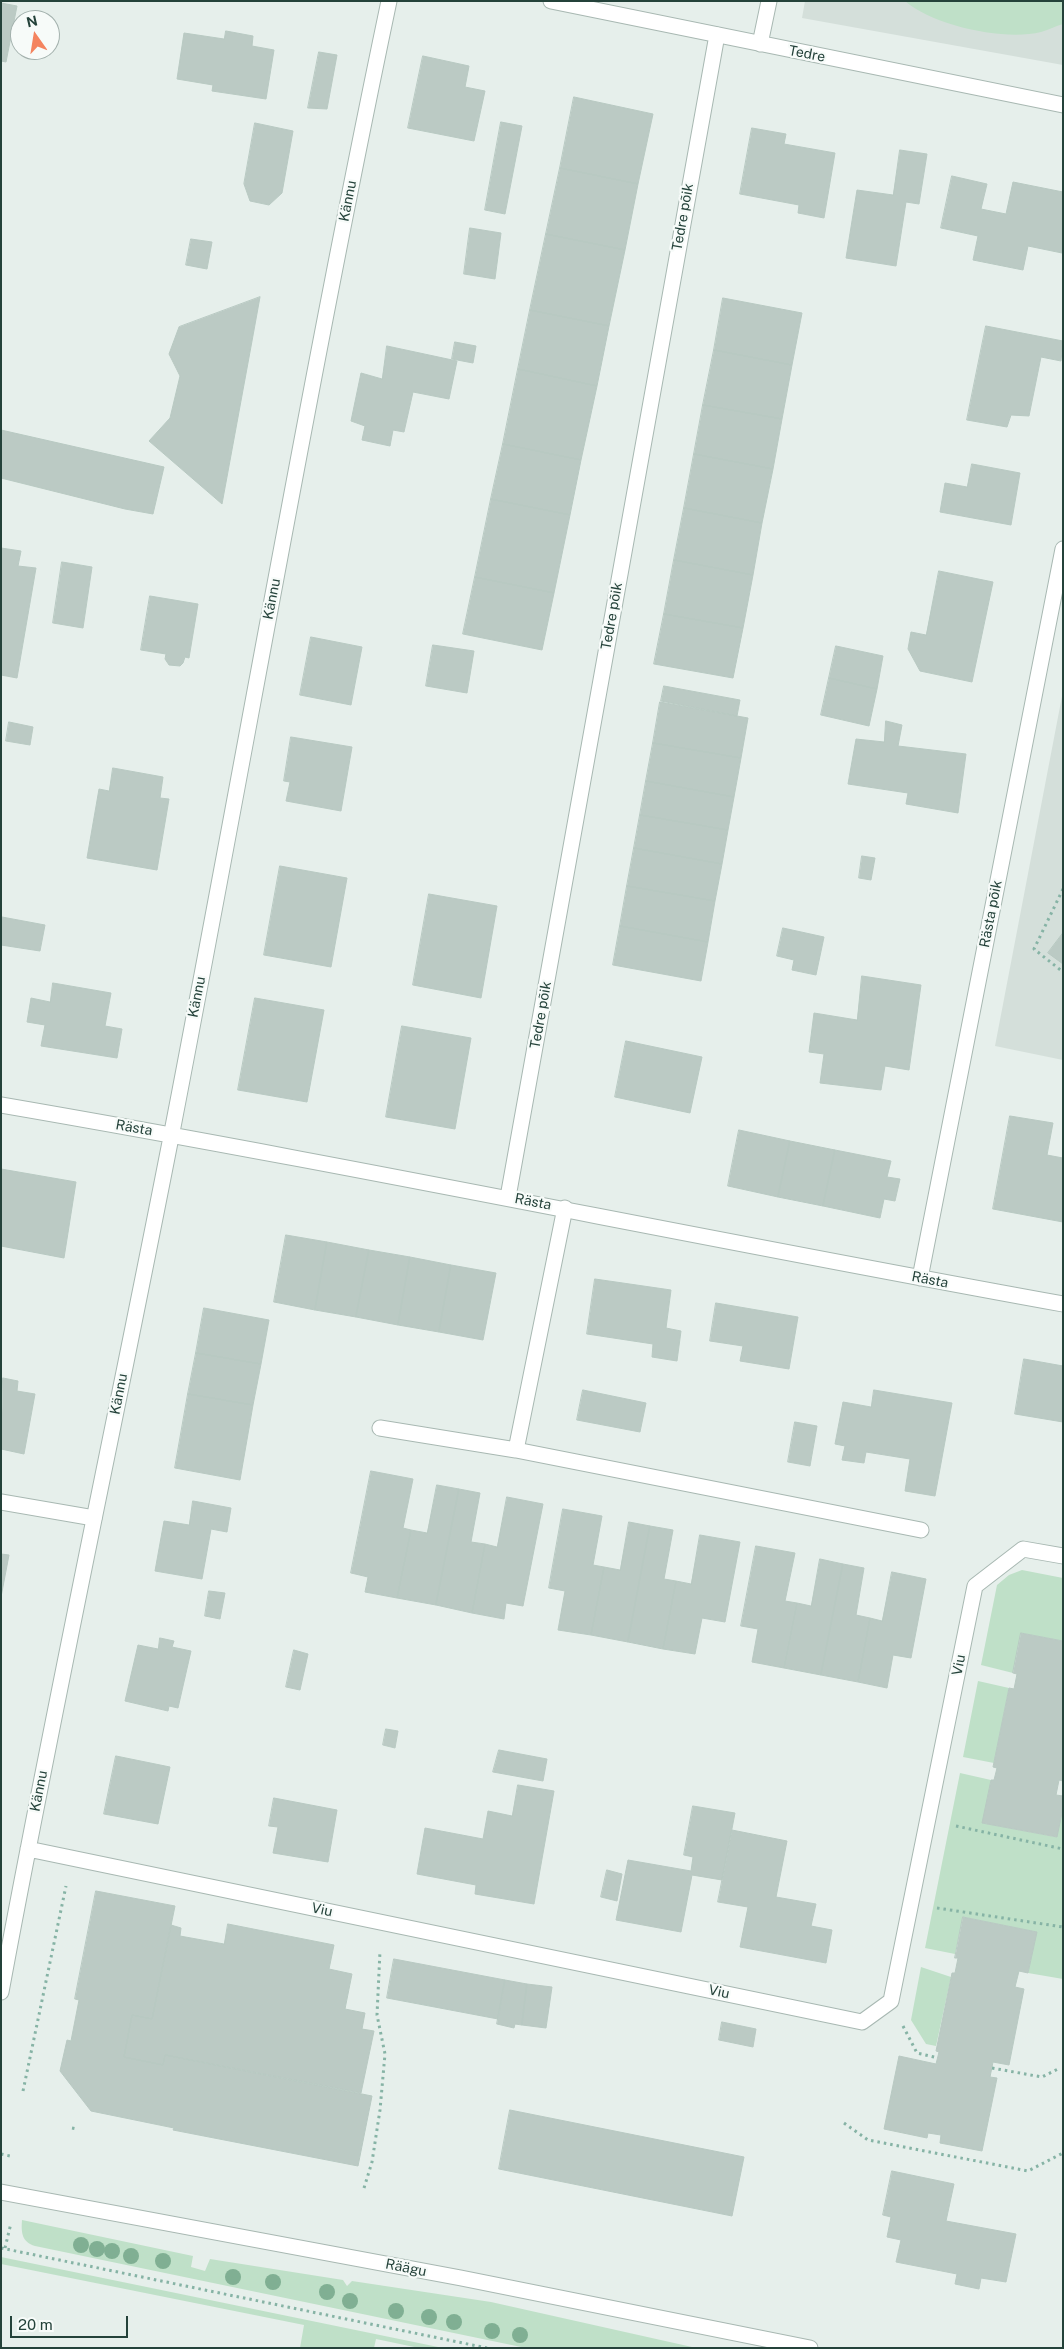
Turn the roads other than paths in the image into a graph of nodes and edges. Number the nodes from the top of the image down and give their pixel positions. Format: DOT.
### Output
graph roads {
  1 [pos="389,1"];
  2 [pos="551,1"];
  3 [pos="769,1"];
  4 [pos="717,35"];
  5 [pos="760,44"];
  6 [pos="1063,105"];
  7 [pos="1063,549"];
  8 [pos="1,1105"];
  9 [pos="171,1134"];
  10 [pos="508,1197"];
  11 [pos="565,1208"];
  12 [pos="920,1278"];
  13 [pos="1063,1304"];
  14 [pos="380,1428"];
  15 [pos="516,1450"];
  16 [pos="1,1502"];
  17 [pos="94,1518"];
  18 [pos="921,1530"];
  19 [pos="1063,1556"];
  20 [pos="28,1849"];
  21 [pos="1,1992"];
  22 [pos="1,2192"];
  23 [pos="745,2342"];
  24 [pos="810,2348"];
  1 -- 9 [label="street, Kännu"];
  2 -- 4 [label="street, Tedre"];
  3 -- 5 [label="street"];
  4 -- 5 [label="street, Tedre"];
  4 -- 10 [label="street, Tedre põik"];
  5 -- 6 [label="street, Tedre"];
  7 -- 12 [label="street, Rästa põik"];
  8 -- 9 [label="street, Rästa"];
  9 -- 10 [label="street, Rästa"];
  9 -- 17 [label="street, Kännu"];
  10 -- 11 [label="street, Rästa"];
  11 -- 12 [label="street, Rästa"];
  11 -- 15 [label="street"];
  12 -- 13 [label="street, Rästa"];
  14 -- 15 [label="street"];
  15 -- 18 [label="street"];
  16 -- 17 [label="street"];
  17 -- 20 [label="street, Kännu"];
  19 -- 20 [label="street, Viu"];
  20 -- 21 [label="street, Kännu"];
  22 -- 23 [label="street, Räägu"];
  23 -- 24 [label="street, Räägu"];
}
